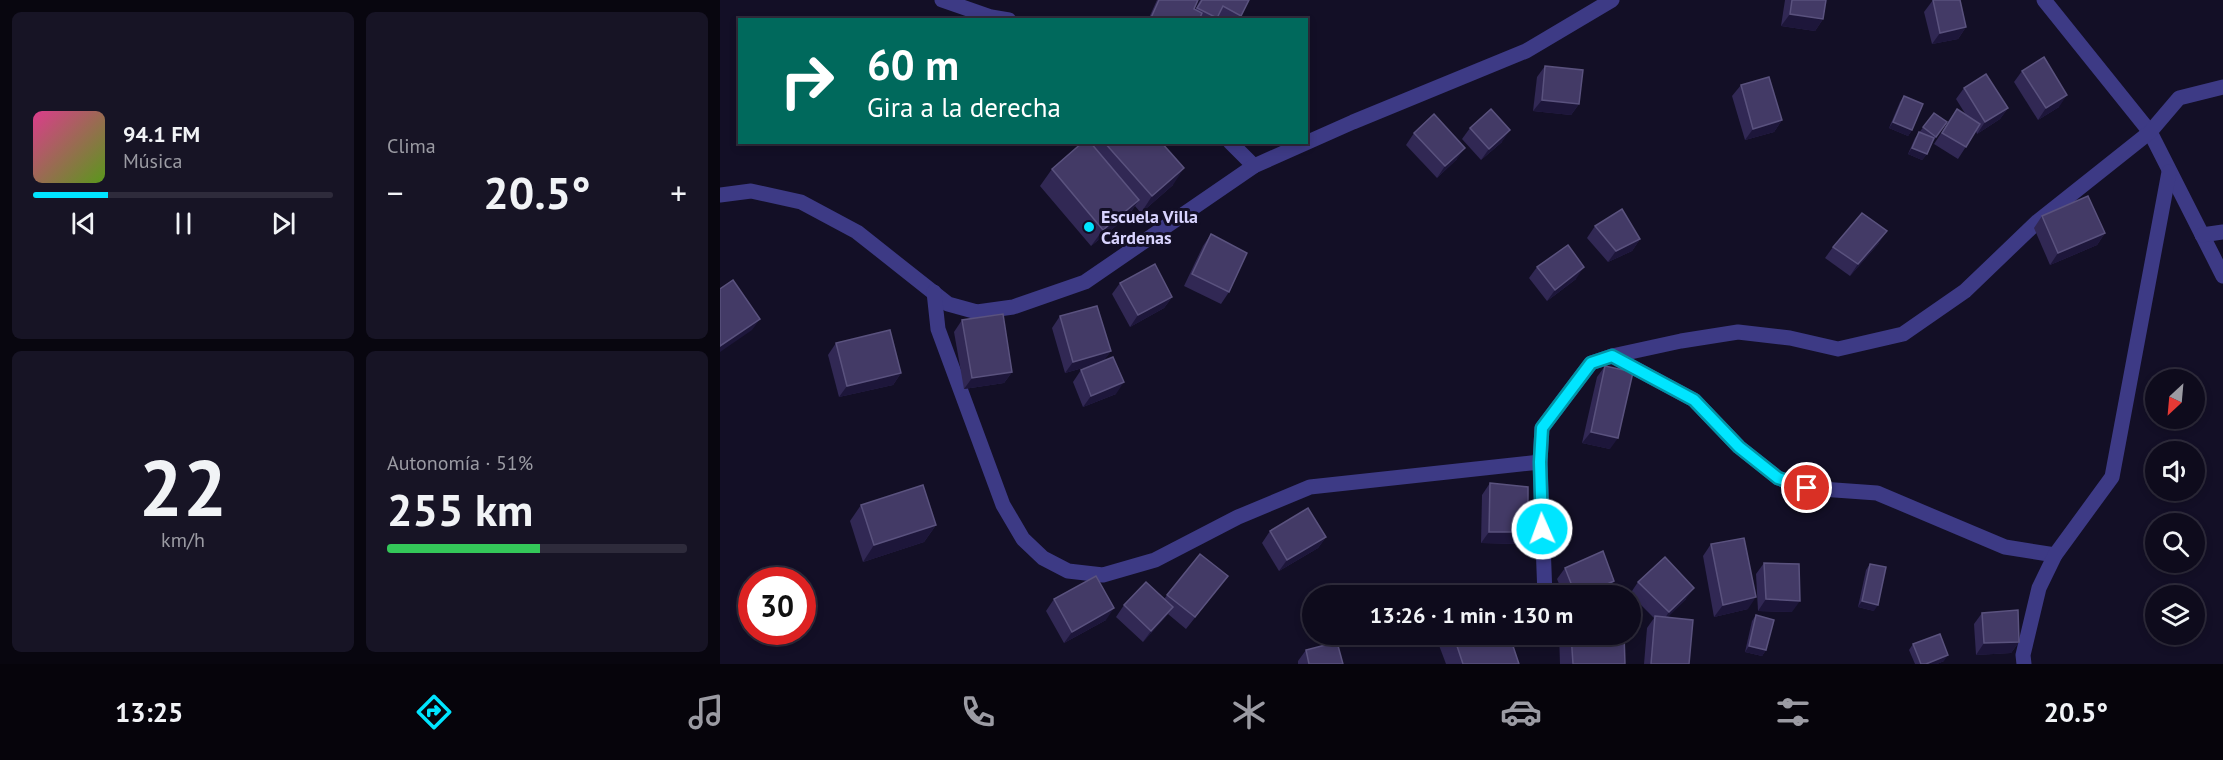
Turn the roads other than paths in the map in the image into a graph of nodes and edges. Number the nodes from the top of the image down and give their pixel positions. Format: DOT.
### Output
graph roads {
  1 [pos="942,0"];
  2 [pos="1612,0"];
  3 [pos="2044,0"];
  4 [pos="997,18"];
  5 [pos="2223,87"];
  6 [pos="2150,132"];
  7 [pos="1308,142"];
  8 [pos="1232,144"];
  9 [pos="1304,144"];
  10 [pos="1254,166"];
  11 [pos="2169,172"];
  12 [pos="720,195"];
  13 [pos="2223,232"];
  14 [pos="2202,235"];
  15 [pos="2223,276"];
  16 [pos="934,292"];
  17 [pos="1612,356"];
  18 [pos="1540,462"];
  19 [pos="2055,555"];
  20 [pos="1545,585"];
  21 [pos="2024,664"];
  1 -- 4 [label="street"];
  2 -- 7 [label="street"];
  3 -- 6 [label="street"];
  5 -- 6 [label="street"];
  6 -- 11 [label="street"];
  6 -- 17 [label="street"];
  8 -- 10 [label="street"];
  9 -- 10 [label="street"];
  10 -- 16 [label="street"];
  11 -- 14 [label="street"];
  11 -- 19 [label="street"];
  12 -- 16 [label="street"];
  13 -- 14 [label="street"];
  14 -- 15 [label="street"];
  16 -- 18 [label="street"];
  17 -- 18 [label="street"];
  17 -- 19 [label="street"];
  18 -- 20 [label="street"];
  19 -- 21 [label="street"];
}
